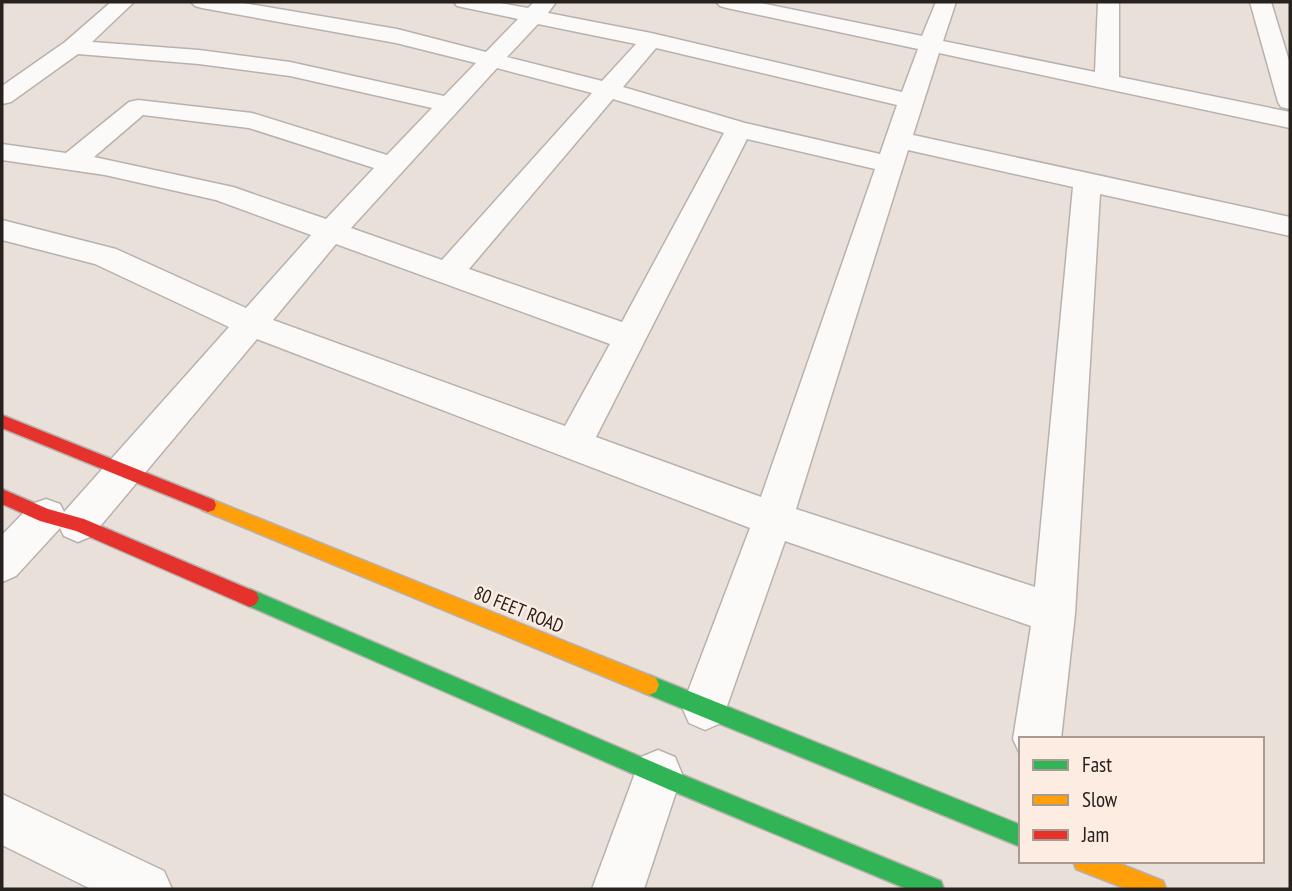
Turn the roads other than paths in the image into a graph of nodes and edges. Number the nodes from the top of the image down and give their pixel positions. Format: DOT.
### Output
graph roads {
  1 [pos="123,2"];
  2 [pos="202,2"];
  3 [pos="464,2"];
  4 [pos="727,2"];
  5 [pos="946,2"];
  6 [pos="1109,2"];
  7 [pos="1260,2"];
  8 [pos="540,8"];
  9 [pos="651,40"];
  10 [pos="930,45"];
  11 [pos="73,47"];
  12 [pos="492,61"];
  13 [pos="1107,82"];
  14 [pos="609,90"];
  15 [pos="2,97"];
  16 [pos="911,101"];
  17 [pos="1290,102"];
  18 [pos="451,105"];
  19 [pos="1290,120"];
  20 [pos="739,129"];
  21 [pos="2,152"];
  22 [pos="894,152"];
  23 [pos="72,162"];
  24 [pos="395,166"];
  25 [pos="1087,181"];
  26 [pos="2,230"];
  27 [pos="331,231"];
  28 [pos="1290,231"];
  29 [pos="449,272"];
  30 [pos="253,325"];
  31 [pos="630,338"];
  32 [pos="2,421"];
  33 [pos="575,443"];
  34 [pos="125,471"];
  35 [pos="2,496"];
  36 [pos="774,519"];
  37 [pos="62,520"];
  38 [pos="2,563"];
  39 [pos="1054,614"];
  40 [pos="705,707"];
  41 [pos="1037,737"];
  42 [pos="658,774"];
  43 [pos="2,819"];
  44 [pos="1019,835"];
  45 [pos="1089,863"];
  46 [pos="146,889"];
  47 [pos="618,889"];
  48 [pos="933,889"];
  49 [pos="1155,889"];
  1 -- 11 [label="street"];
  2 -- 12 [label="street"];
  3 -- 8 [label="street"];
  4 -- 10 [label="street"];
  5 -- 10 [label="street"];
  6 -- 13 [label="street"];
  7 -- 17 [label="street"];
  8 -- 9 [label="street"];
  8 -- 12 [label="street"];
  9 -- 14 [label="street"];
  9 -- 16 [label="street"];
  10 -- 13 [label="street"];
  10 -- 16 [label="street"];
  11 -- 15 [label="street"];
  11 -- 18 [label="street"];
  12 -- 14 [label="street"];
  12 -- 18 [label="street"];
  13 -- 19 [label="street"];
  14 -- 20 [label="street"];
  14 -- 29 [label="street"];
  16 -- 22 [label="street"];
  18 -- 24 [label="street"];
  20 -- 22 [label="street"];
  20 -- 31 [label="street"];
  21 -- 23 [label="street"];
  22 -- 25 [label="street"];
  22 -- 36 [label="street"];
  23 -- 24 [label="street"];
  23 -- 27 [label="street"];
  24 -- 27 [label="street"];
  25 -- 28 [label="street"];
  25 -- 39 [label="street"];
  26 -- 30 [label="street"];
  27 -- 29 [label="street"];
  27 -- 30 [label="street"];
  29 -- 31 [label="street"];
  30 -- 33 [label="street"];
  30 -- 34 [label="street"];
  31 -- 33 [label="street"];
  32 -- 34 [label="main road, 80 FEET ROAD"];
  33 -- 36 [label="street"];
  34 -- 37 [label="street"];
  34 -- 40 [label="main road, 80 FEET ROAD"];
  35 -- 37 [label="main road"];
  36 -- 39 [label="street"];
  36 -- 40 [label="street"];
  37 -- 38 [label="street"];
  37 -- 42 [label="main road"];
  39 -- 41 [label="street"];
  40 -- 44 [label="main road, 80 FEET ROAD"];
  42 -- 47 [label="street"];
  42 -- 48 [label="main road"];
  43 -- 46 [label="street"];
  45 -- 49 [label="main road"];
}
